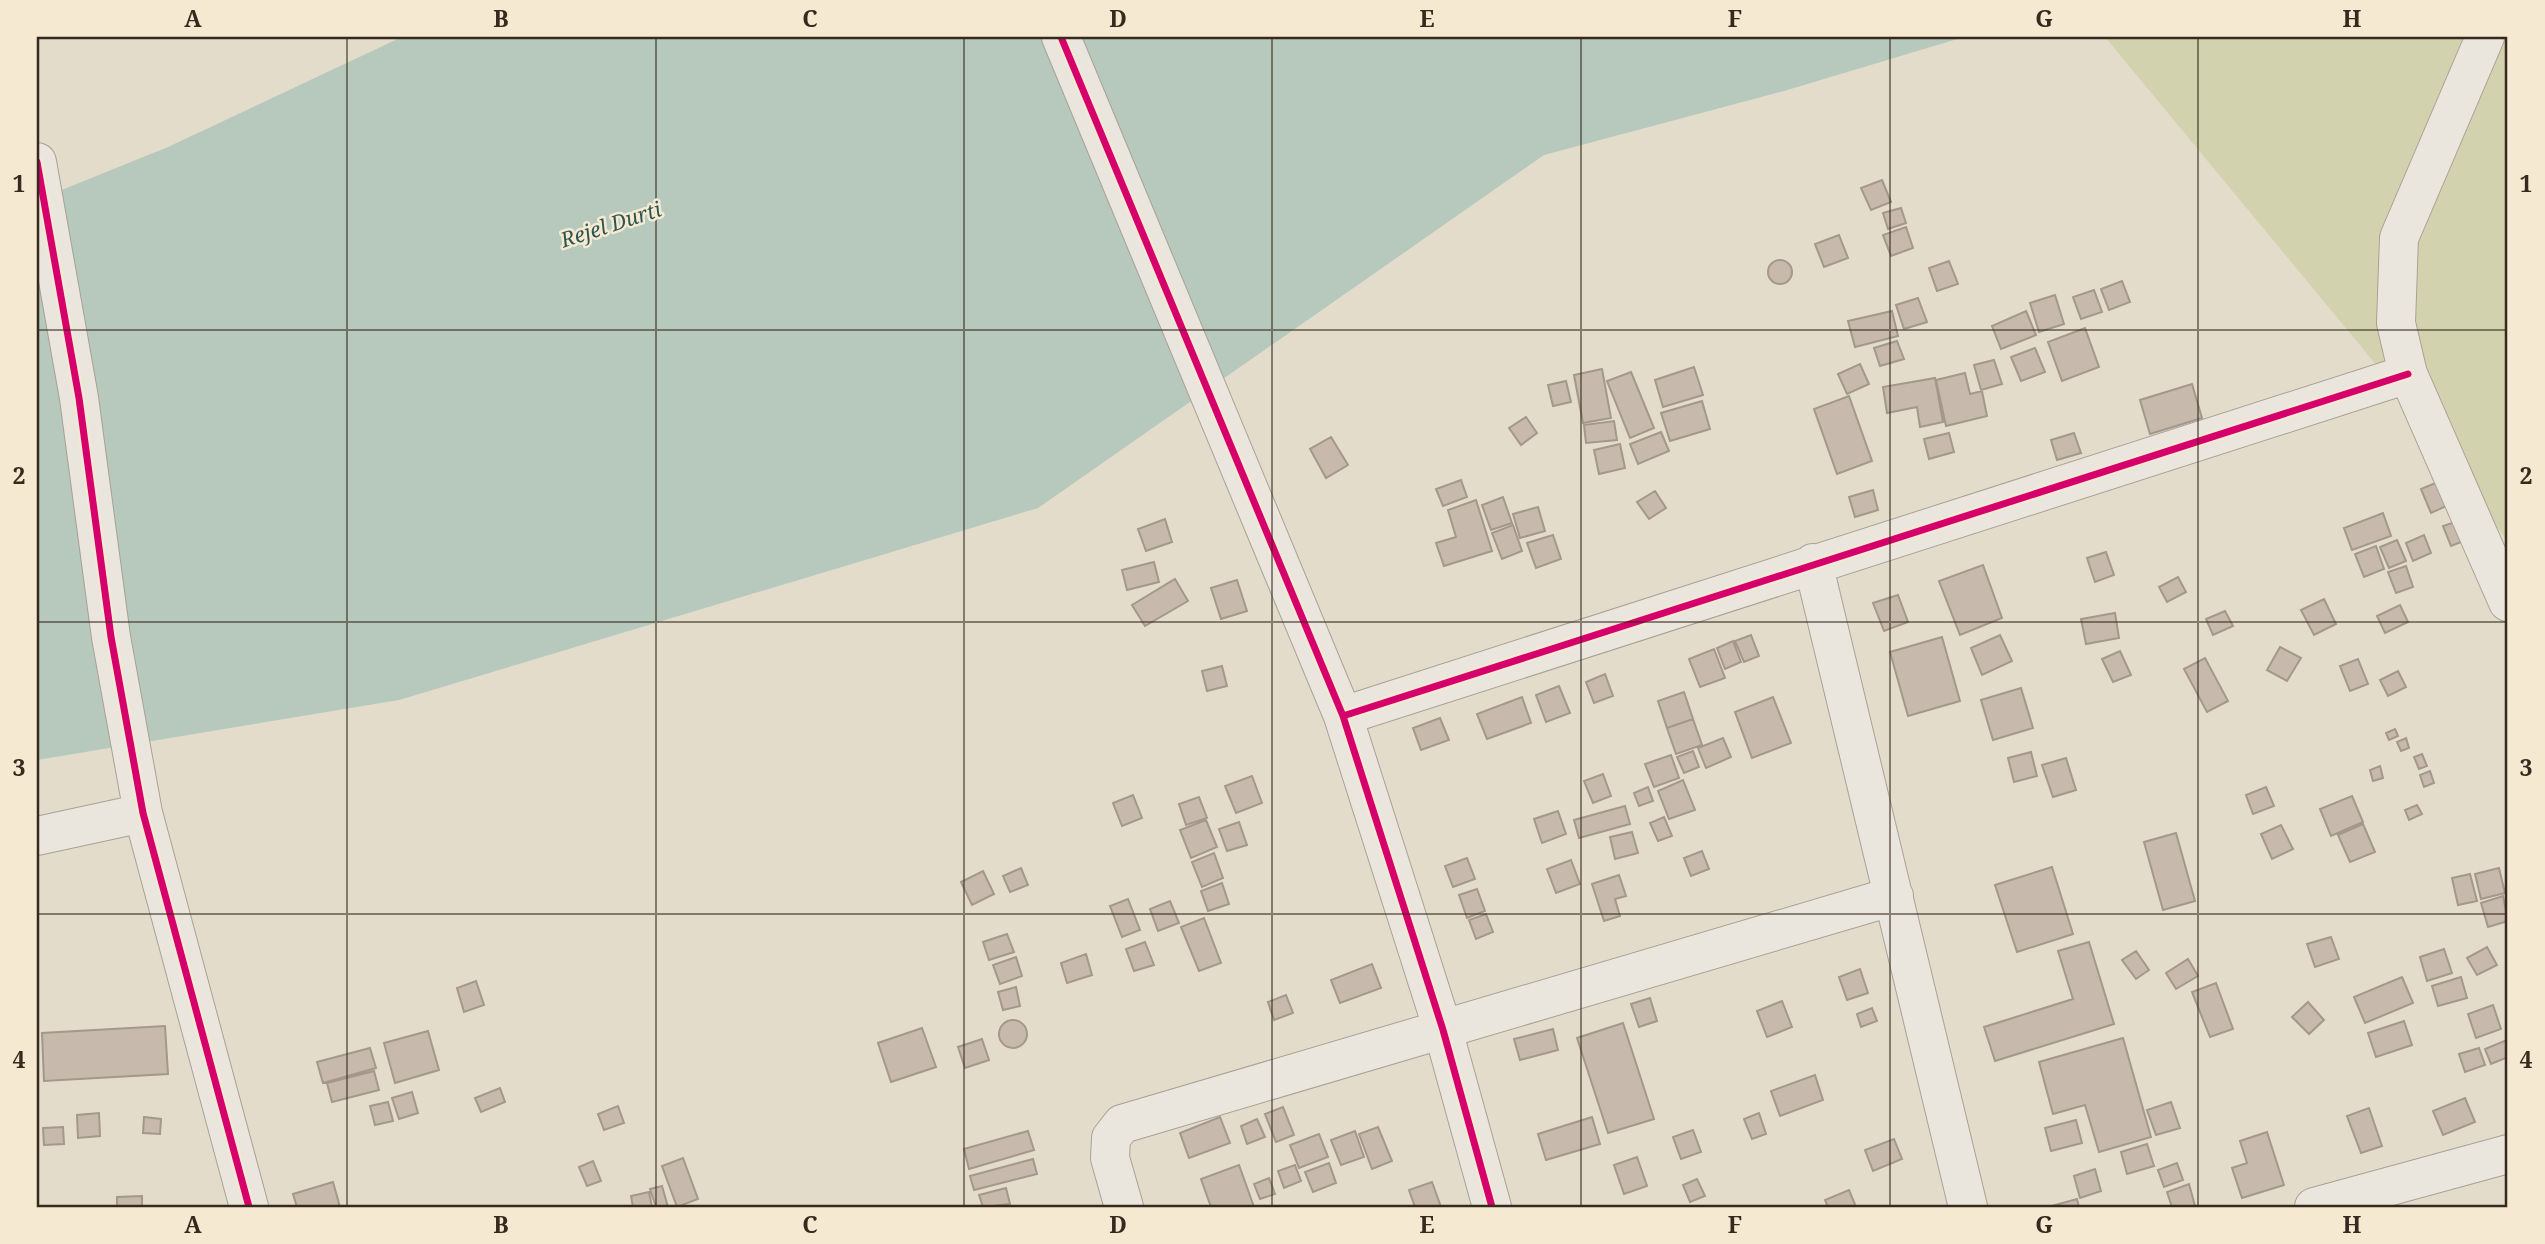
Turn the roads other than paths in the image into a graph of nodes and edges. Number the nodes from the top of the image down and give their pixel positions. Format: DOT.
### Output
graph roads {
  1 [pos="1061,37"];
  2 [pos="2486,37"];
  3 [pos="37,162"];
  4 [pos="2408,374"];
  5 [pos="1813,564"];
  6 [pos="2508,602"];
  7 [pos="1343,716"];
  8 [pos="143,813"];
  9 [pos="37,836"];
  10 [pos="1894,896"];
  11 [pos="1443,1030"];
  12 [pos="2508,1154"];
  13 [pos="2322,1206"];
  14 [pos="249,1207"];
  15 [pos="1124,1207"];
  16 [pos="1492,1207"];
  17 [pos="1968,1207"];
  1 -- 7 [label="street"];
  2 -- 4 [label="street"];
  3 -- 8 [label="street"];
  4 -- 5 [label="street"];
  4 -- 6 [label="street"];
  5 -- 7 [label="street"];
  5 -- 10 [label="street"];
  7 -- 11 [label="street"];
  8 -- 9 [label="street"];
  8 -- 14 [label="street"];
  10 -- 11 [label="street"];
  10 -- 17 [label="street"];
  11 -- 15 [label="street"];
  11 -- 16 [label="street"];
  12 -- 13 [label="street"];
}
